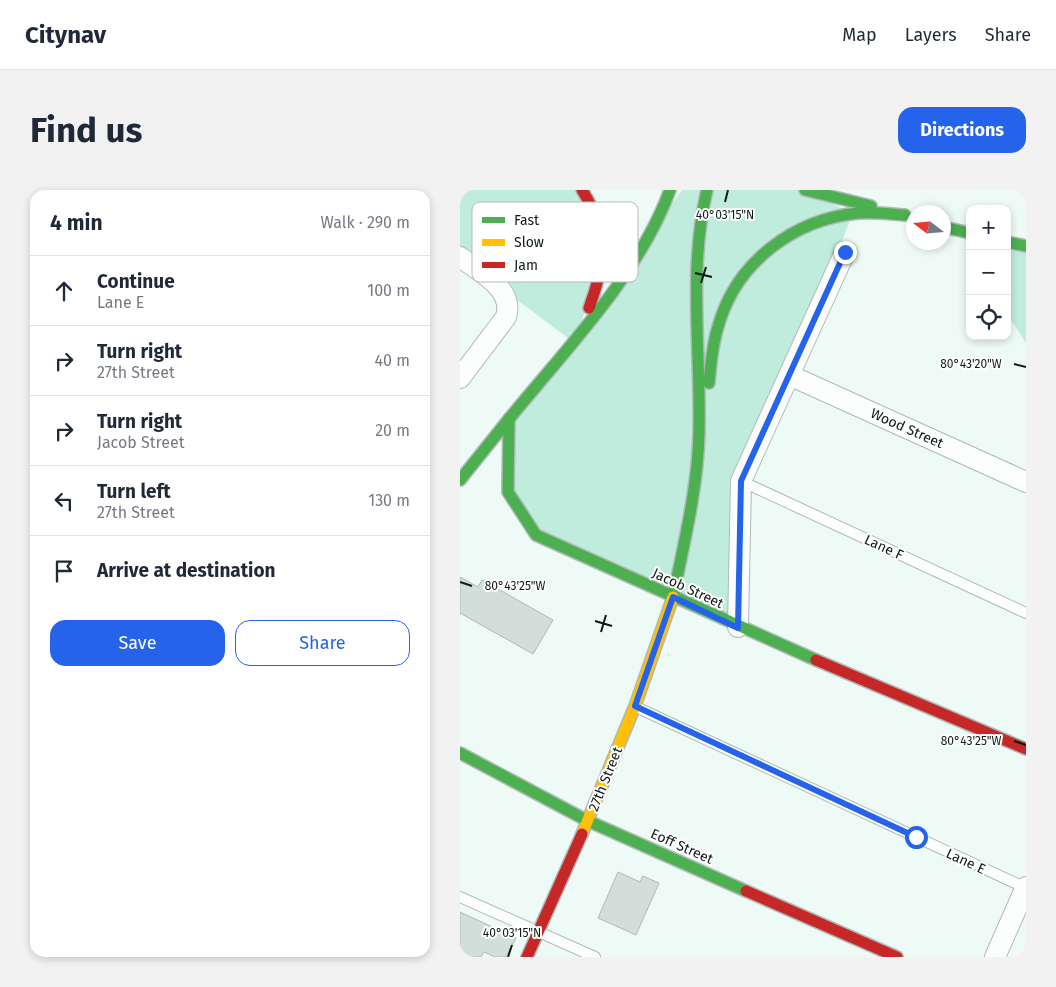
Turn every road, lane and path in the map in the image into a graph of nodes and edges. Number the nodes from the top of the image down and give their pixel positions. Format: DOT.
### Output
graph roads {
  1 [pos="582,190"];
  2 [pos="670,190"];
  3 [pos="707,190"];
  4 [pos="805,190"];
  5 [pos="592,202"];
  6 [pos="906,215"];
  7 [pos="906,216"];
  8 [pos="951,229"];
  9 [pos="966,233"];
  10 [pos="1011,243"];
  11 [pos="1026,246"];
  12 [pos="845,252"];
  13 [pos="638,253"];
  14 [pos="460,257"];
  15 [pos="472,266"];
  16 [pos="492,282"];
  17 [pos="600,282"];
  18 [pos="619,282"];
  19 [pos="580,330"];
  20 [pos="789,375"];
  21 [pos="460,378"];
  22 [pos="510,419"];
  23 [pos="699,433"];
  24 [pos="460,480"];
  25 [pos="741,481"];
  26 [pos="1026,482"];
  27 [pos="673,597"];
  28 [pos="1026,613"];
  29 [pos="738,628"];
  30 [pos="635,706"];
  31 [pos="1026,749"];
  32 [pos="460,753"];
  33 [pos="588,821"];
  34 [pos="1026,888"];
  35 [pos="460,897"];
  36 [pos="538,932"];
  37 [pos="526,957"];
  38 [pos="595,957"];
  39 [pos="897,957"];
  40 [pos="995,957"];
  1 -- 5 [label="main road"];
  2 -- 13 [label="main road"];
  3 -- 23 [label="main road"];
  4 -- 6 [label="main road"];
  7 -- 23 [label="main road"];
  8 -- 9 [label="main road"];
  10 -- 11 [label="main road"];
  12 -- 20 [label="street"];
  14 -- 15 [label="street"];
  16 -- 21 [label="street"];
  17 -- 19 [label="main road"];
  18 -- 19 [label="main road"];
  19 -- 22 [label="main road"];
  20 -- 25 [label="street"];
  20 -- 26 [label="street, Wood Street"];
  22 -- 24 [label="main road"];
  22 -- 27 [label="main road, Jacob Street"];
  23 -- 27 [label="main road, 27th Street"];
  25 -- 28 [label="lane, Lane F"];
  25 -- 29 [label="street"];
  27 -- 29 [label="main road, Jacob Street"];
  27 -- 30 [label="main road, 27th Street"];
  29 -- 31 [label="main road, Jacob Street"];
  30 -- 33 [label="main road, 27th Street"];
  30 -- 34 [label="lane, Lane E"];
  32 -- 33 [label="main road, Eoff Street"];
  33 -- 36 [label="main road, 27th Street"];
  33 -- 39 [label="main road, Eoff Street"];
  34 -- 40 [label="street"];
  35 -- 36 [label="lane"];
  36 -- 37 [label="main road, 27th Street"];
  36 -- 38 [label="lane"];
}
